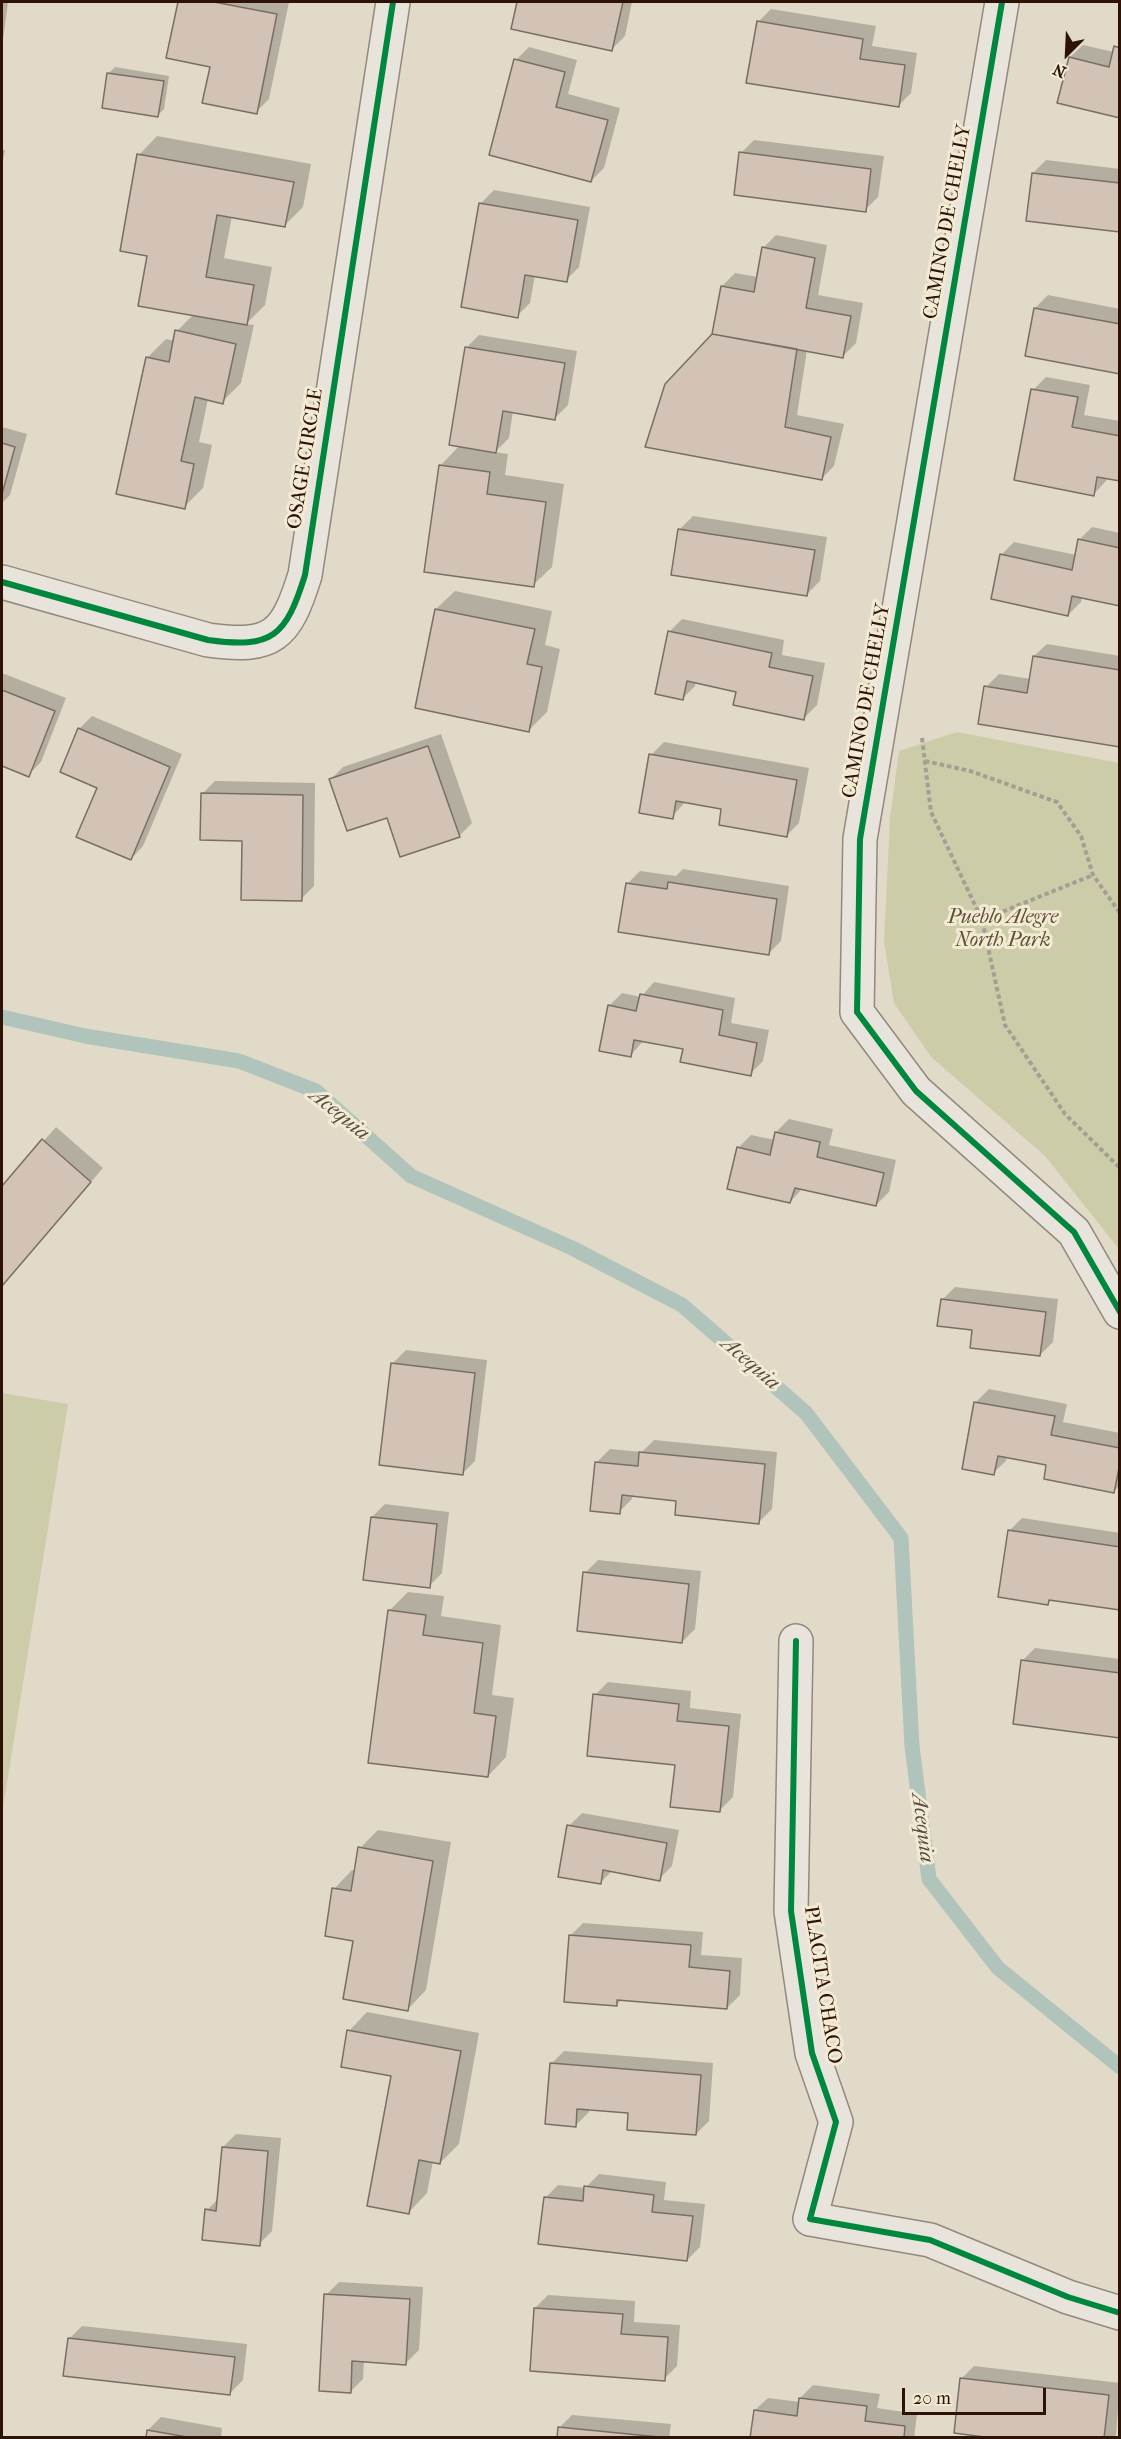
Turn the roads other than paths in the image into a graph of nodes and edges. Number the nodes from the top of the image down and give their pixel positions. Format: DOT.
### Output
graph roads {
  1 [pos="393,2"];
  2 [pos="1002,2"];
  3 [pos="2,582"];
  4 [pos="1119,1312"];
  5 [pos="796,1641"];
  6 [pos="1119,2313"];
  1 -- 3 [label="street, OSAGE CIRCLE"];
  2 -- 4 [label="street, CAMINO DE CHELLY"];
  5 -- 6 [label="street, PLACITA CHACO"];
}
